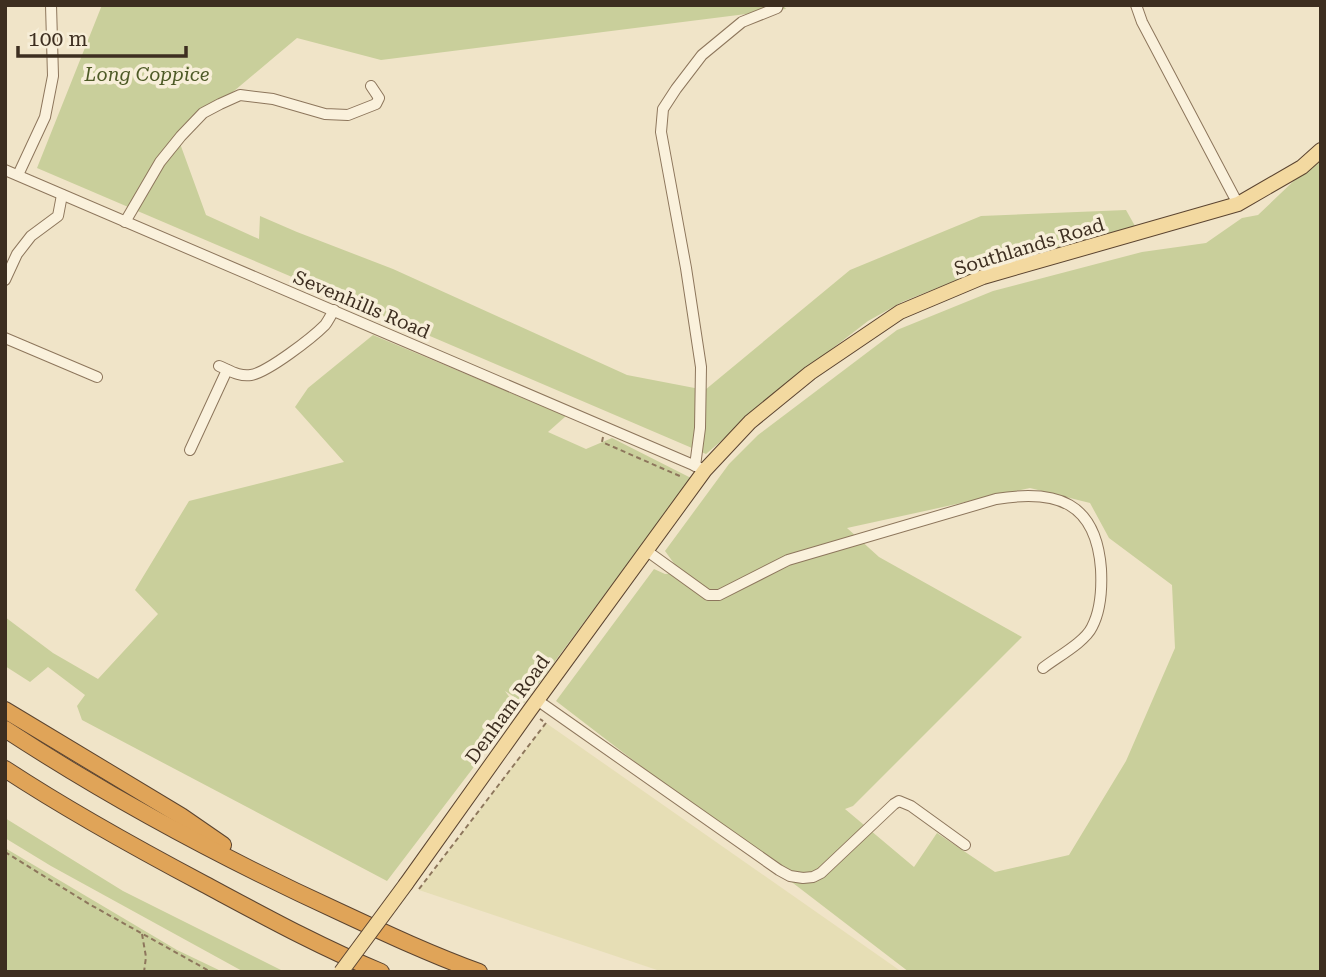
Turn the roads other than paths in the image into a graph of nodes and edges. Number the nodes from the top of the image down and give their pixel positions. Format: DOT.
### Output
graph roads {
  1 [pos="51,5"];
  2 [pos="778,5"];
  3 [pos="1136,5"];
  4 [pos="371,86"];
  5 [pos="1321,150"];
  6 [pos="5,170"];
  7 [pos="18,175"];
  8 [pos="62,194"];
  9 [pos="1238,204"];
  10 [pos="125,222"];
  11 [pos="5,280"];
  12 [pos="334,310"];
  13 [pos="5,338"];
  14 [pos="97,377"];
  15 [pos="190,450"];
  16 [pos="700,468"];
  17 [pos="647,551"];
  18 [pos="1043,668"];
  19 [pos="537,700"];
  20 [pos="5,710"];
  21 [pos="5,727"];
  22 [pos="5,769"];
  23 [pos="965,845"];
  24 [pos="278,883"];
  25 [pos="341,972"];
  26 [pos="381,972"];
  27 [pos="480,972"];
  1 -- 7 [label="street"];
  2 -- 16 [label="street"];
  3 -- 9 [label="street"];
  4 -- 10 [label="street"];
  5 -- 9 [label="main road, Southlands Road"];
  6 -- 7 [label="street, Sevenhills Road"];
  7 -- 8 [label="street, Sevenhills Road"];
  8 -- 10 [label="street, Sevenhills Road"];
  8 -- 11 [label="street"];
  9 -- 16 [label="main road, Southlands Road"];
  10 -- 12 [label="street, Sevenhills Road"];
  12 -- 15 [label="street"];
  12 -- 16 [label="street, Sevenhills Road"];
  13 -- 14 [label="street"];
  16 -- 17 [label="main road, Denham Road"];
  17 -- 18 [label="street"];
  17 -- 19 [label="main road, Denham Road"];
  19 -- 23 [label="street"];
  19 -- 25 [label="main road, Denham Road, bridge"];
  20 -- 24 [label="highway"];
  21 -- 24 [label="highway"];
  22 -- 26 [label="highway"];
  24 -- 27 [label="highway"];
}
